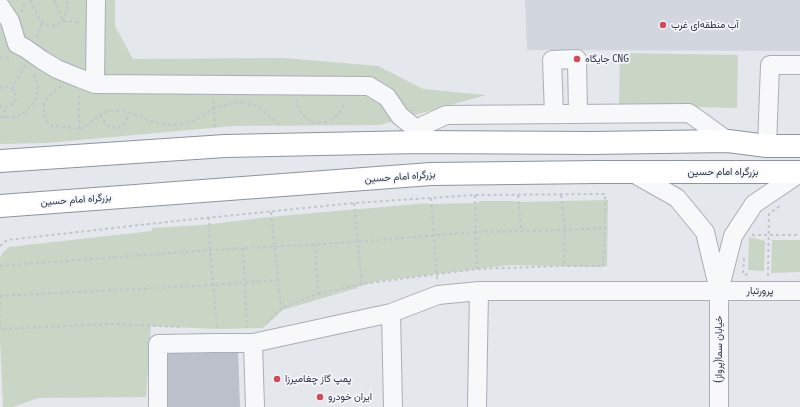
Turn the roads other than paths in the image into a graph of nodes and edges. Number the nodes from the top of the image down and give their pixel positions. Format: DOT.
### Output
graph roads {
  1 [pos="96,0"];
  2 [pos="0,6"];
  3 [pos="800,65"];
  4 [pos="84,86"];
  5 [pos="578,113"];
  6 [pos="554,114"];
  7 [pos="417,135"];
  8 [pos="728,141"];
  9 [pos="767,146"];
  10 [pos="800,146"];
  11 [pos="0,161"];
  12 [pos="631,172"];
  13 [pos="800,172"];
  14 [pos="0,206"];
  15 [pos="705,232"];
  16 [pos="733,236"];
  17 [pos="479,291"];
  18 [pos="719,291"];
  19 [pos="800,291"];
  20 [pos="391,313"];
  21 [pos="250,336"];
  22 [pos="158,407"];
  23 [pos="254,407"];
  24 [pos="393,407"];
  25 [pos="477,407"];
  26 [pos="719,407"];
  1 -- 4 [label="street"];
  2 -- 4 [label="street"];
  3 -- 9 [label="street"];
  4 -- 7 [label="street"];
  5 -- 6 [label="street"];
  5 -- 6 [label="street"];
  5 -- 8 [label="street"];
  6 -- 7 [label="street"];
  7 -- 8 [label="highway"];
  7 -- 11 [label="highway"];
  8 -- 9 [label="highway"];
  9 -- 10 [label="highway"];
  12 -- 13 [label="highway, بزرگراه امام حسین"];
  12 -- 14 [label="highway, بزرگراه امام حسین"];
  12 -- 15 [label="street"];
  13 -- 16 [label="street"];
  15 -- 16 [label="street"];
  15 -- 18 [label="street"];
  16 -- 18 [label="street"];
  17 -- 18 [label="street, پرورتبار"];
  17 -- 20 [label="street, پرورتبار"];
  17 -- 25 [label="street"];
  18 -- 19 [label="street, پرورتبار"];
  18 -- 26 [label="street, خیابان سما(پرواز)"];
  20 -- 21 [label="street, پرورتبار"];
  20 -- 24 [label="street"];
  21 -- 22 [label="street, پرورتبار"];
  21 -- 23 [label="street"];
}
